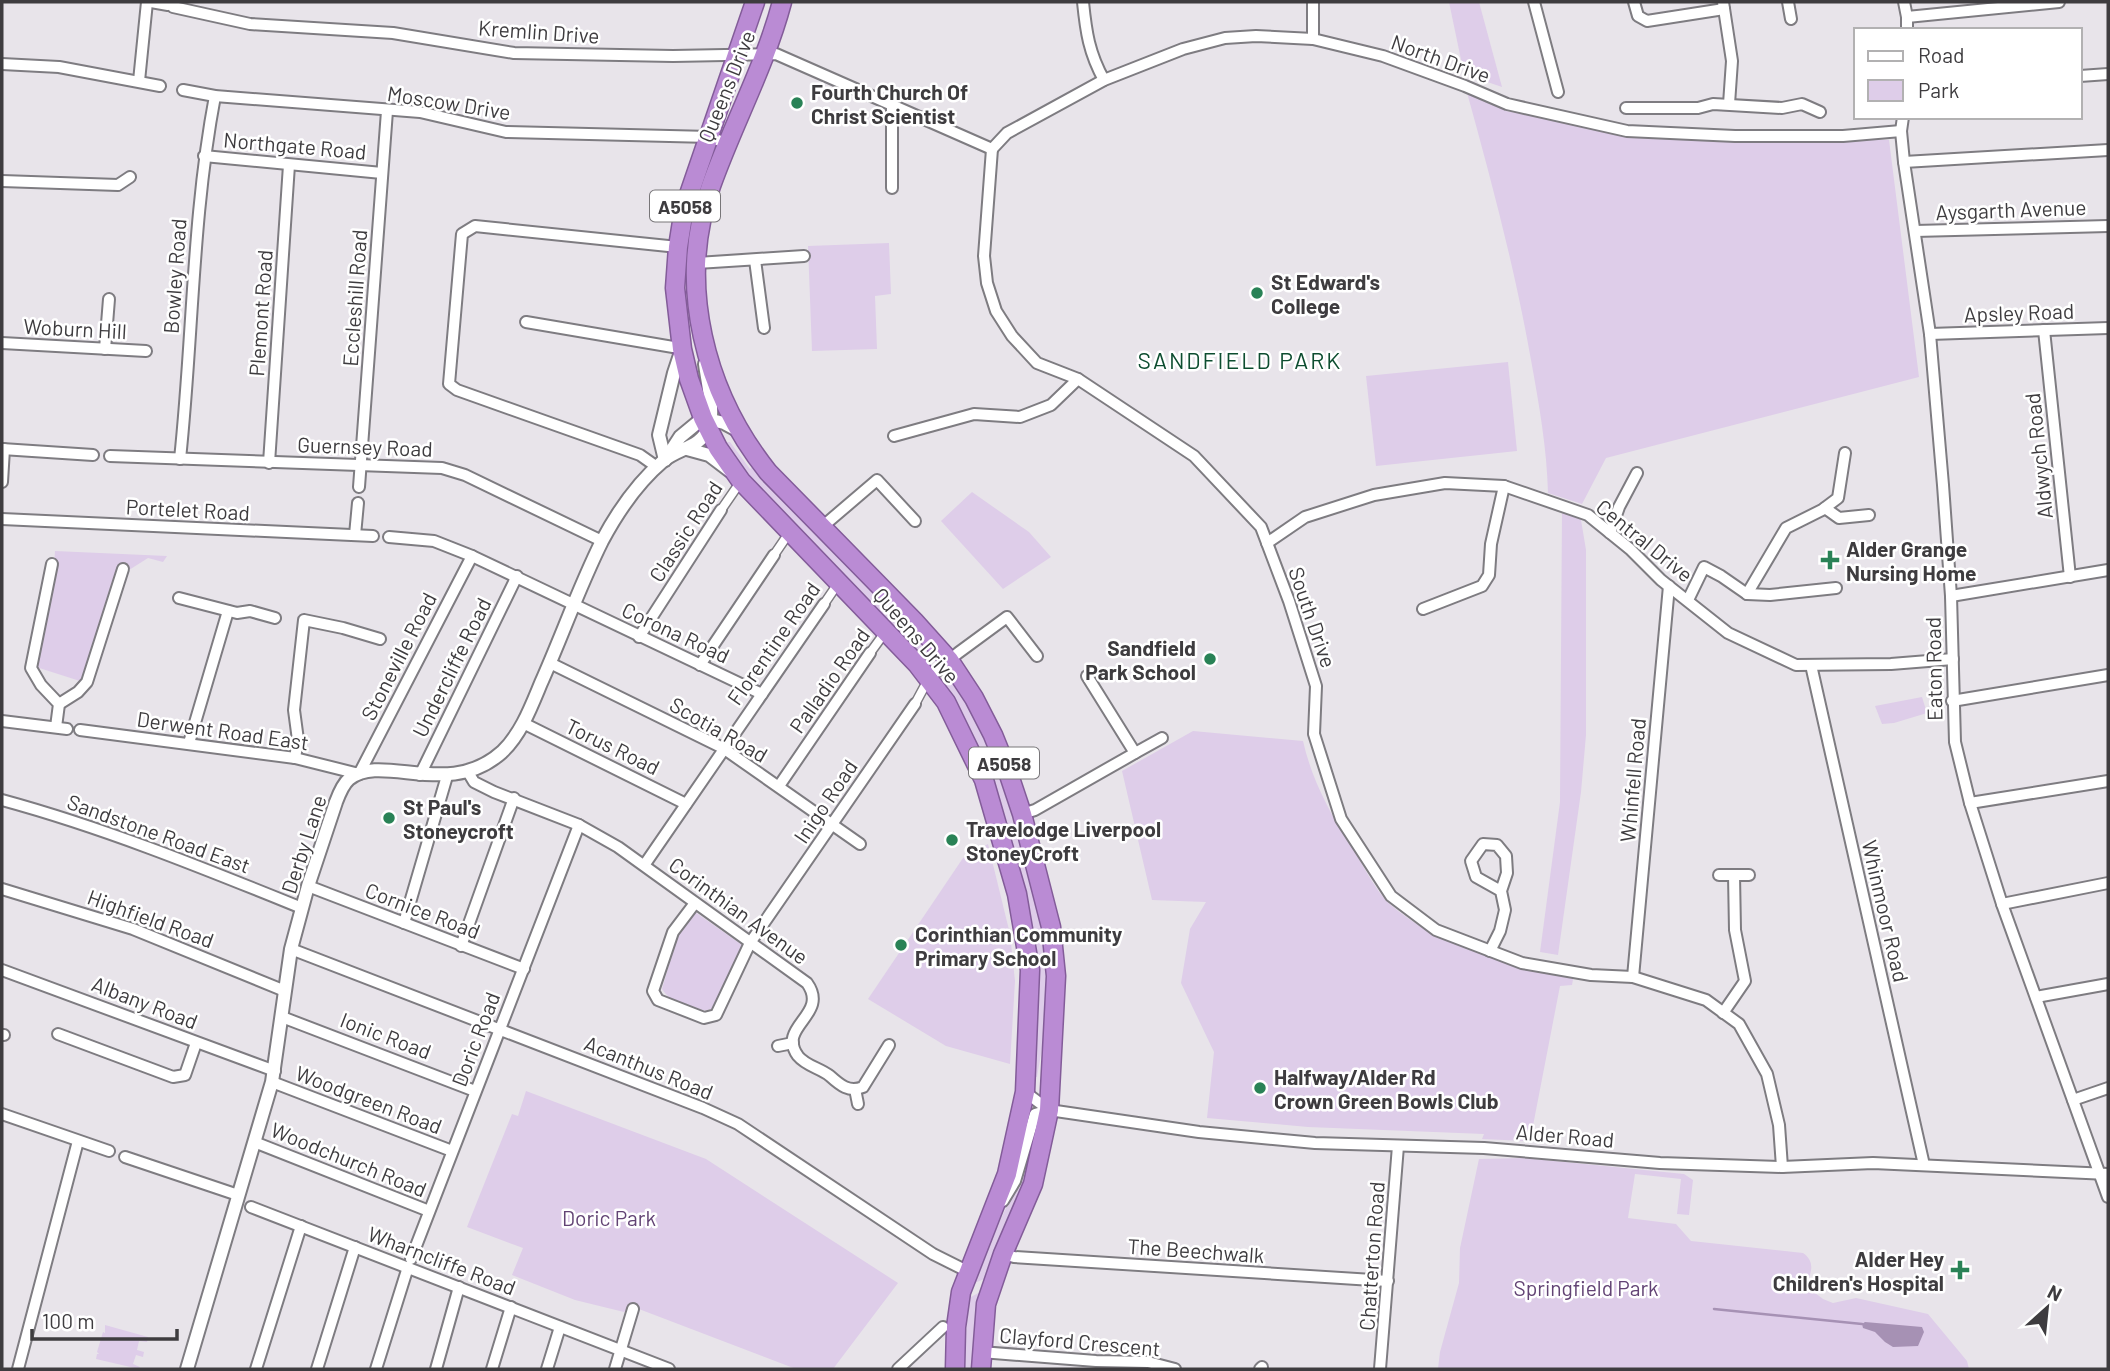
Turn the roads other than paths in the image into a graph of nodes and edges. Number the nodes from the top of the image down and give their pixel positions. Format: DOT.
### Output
graph roads {
  1 [pos="149,2"];
  2 [pos="755,2"];
  3 [pos="782,2"];
  4 [pos="1083,2"];
  5 [pos="1313,2"];
  6 [pos="1534,2"];
  7 [pos="1634,2"];
  8 [pos="1904,2"];
  9 [pos="2059,2"];
  10 [pos="1724,5"];
  11 [pos="193,6"];
  12 [pos="1777,9"];
  13 [pos="1789,9"];
  14 [pos="1907,17"];
  15 [pos="1907,28"];
  16 [pos="1313,39"];
  17 [pos="738,54"];
  18 [pos="765,54"];
  19 [pos="2,64"];
  20 [pos="2108,74"];
  21 [pos="2082,76"];
  22 [pos="1104,80"];
  23 [pos="139,81"];
  24 [pos="160,86"];
  25 [pos="183,90"];
  26 [pos="1558,92"];
  27 [pos="215,96"];
  28 [pos="1729,104"];
  29 [pos="892,105"];
  30 [pos="1626,108"];
  31 [pos="387,111"];
  32 [pos="1820,112"];
  33 [pos="1903,119"];
  34 [pos="1901,131"];
  35 [pos="709,137"];
  36 [pos="728,144"];
  37 [pos="992,149"];
  38 [pos="2108,150"];
  39 [pos="204,156"];
  40 [pos="1904,162"];
  41 [pos="289,165"];
  42 [pos="382,173"];
  43 [pos="130,177"];
  44 [pos="2,181"];
  45 [pos="891,188"];
  46 [pos="2108,226"];
  47 [pos="1915,231"];
  48 [pos="678,247"];
  49 [pos="804,256"];
  50 [pos="755,260"];
  51 [pos="697,263"];
  52 [pos="109,299"];
  53 [pos="526,323"];
  54 [pos="764,328"];
  55 [pos="2108,328"];
  56 [pos="2044,330"];
  57 [pos="1930,334"];
  58 [pos="2,343"];
  59 [pos="704,346"];
  60 [pos="682,348"];
  61 [pos="105,349"];
  62 [pos="146,351"];
  63 [pos="1079,379"];
  64 [pos="708,422"];
  65 [pos="737,430"];
  66 [pos="894,436"];
  67 [pos="3,449"];
  68 [pos="687,449"];
  69 [pos="1845,453"];
  70 [pos="93,455"];
  71 [pos="110,456"];
  72 [pos="180,459"];
  73 [pos="663,461"];
  74 [pos="269,463"];
  75 [pos="361,464"];
  76 [pos="1636,473"];
  77 [pos="738,478"];
  78 [pos="2,481"];
  79 [pos="1504,486"];
  80 [pos="359,487"];
  81 [pos="358,503"];
  82 [pos="1825,508"];
  83 [pos="721,510"];
  84 [pos="1870,515"];
  85 [pos="2,519"];
  86 [pos="915,521"];
  87 [pos="821,527"];
  88 [pos="789,533"];
  89 [pos="1610,533"];
  90 [pos="355,535"];
  91 [pos="373,536"];
  92 [pos="389,537"];
  93 [pos="602,541"];
  94 [pos="1268,543"];
  95 [pos="774,555"];
  96 [pos="472,556"];
  97 [pos="52,564"];
  98 [pos="123,569"];
  99 [pos="2108,570"];
  100 [pos="517,576"];
  101 [pos="2070,577"];
  102 [pos="839,582"];
  103 [pos="1669,586"];
  104 [pos="1836,588"];
  105 [pos="1747,594"];
  106 [pos="1951,596"];
  107 [pos="179,598"];
  108 [pos="1688,600"];
  109 [pos="575,604"];
  110 [pos="824,604"];
  111 [pos="1423,609"];
  112 [pos="228,611"];
  113 [pos="275,618"];
  114 [pos="886,631"];
  115 [pos="639,637"];
  116 [pos="380,639"];
  117 [pos="870,653"];
  118 [pos="1037,656"];
  119 [pos="1953,659"];
  120 [pos="949,660"];
  121 [pos="550,663"];
  122 [pos="700,665"];
  123 [pos="1811,665"];
  124 [pos="2108,675"];
  125 [pos="1087,676"];
  126 [pos="929,678"];
  127 [pos="762,694"];
  128 [pos="1952,701"];
  129 [pos="60,704"];
  130 [pos="915,704"];
  131 [pos="2,721"];
  132 [pos="523,723"];
  133 [pos="80,730"];
  134 [pos="1162,738"];
  135 [pos="189,743"];
  136 [pos="723,748"];
  137 [pos="1135,753"];
  138 [pos="295,758"];
  139 [pos="468,772"];
  140 [pos="359,774"];
  141 [pos="420,775"];
  142 [pos="447,776"];
  143 [pos="2108,781"];
  144 [pos="779,786"];
  145 [pos="514,798"];
  146 [pos="2,800"];
  147 [pos="1970,803"];
  148 [pos="686,804"];
  149 [pos="1022,814"];
  150 [pos="833,824"];
  151 [pos="579,825"];
  152 [pos="860,844"];
  153 [pos="645,864"];
  154 [pos="1719,875"];
  155 [pos="1734,875"];
  156 [pos="1749,875"];
  157 [pos="2108,883"];
  158 [pos="308,886"];
  159 [pos="2,889"];
  160 [pos="1501,891"];
  161 [pos="695,903"];
  162 [pos="2002,904"];
  163 [pos="302,908"];
  164 [pos="404,923"];
  165 [pos="750,943"];
  166 [pos="461,946"];
  167 [pos="291,949"];
  168 [pos="1490,951"];
  169 [pos="524,969"];
  170 [pos="2,970"];
  171 [pos="1633,977"];
  172 [pos="2108,984"];
  173 [pos="285,991"];
  174 [pos="2036,996"];
  175 [pos="1723,1013"];
  176 [pos="282,1017"];
  177 [pos="500,1029"];
  178 [pos="58,1034"];
  179 [pos="196,1043"];
  180 [pos="793,1043"];
  181 [pos="889,1045"];
  182 [pos="778,1046"];
  183 [pos="273,1077"];
  184 [pos="2108,1088"];
  185 [pos="855,1089"];
  186 [pos="475,1091"];
  187 [pos="1025,1092"];
  188 [pos="2073,1100"];
  189 [pos="858,1104"];
  190 [pos="1049,1110"];
  191 [pos="2,1114"];
  192 [pos="78,1141"];
  193 [pos="254,1142"];
  194 [pos="1398,1146"];
  195 [pos="108,1151"];
  196 [pos="452,1151"];
  197 [pos="125,1157"];
  198 [pos="1924,1165"];
  199 [pos="1782,1167"];
  200 [pos="2103,1174"];
  201 [pos="239,1195"];
  202 [pos="2108,1197"];
  203 [pos="250,1207"];
  204 [pos="429,1211"];
  205 [pos="988,1224"];
  206 [pos="302,1226"];
  207 [pos="355,1247"];
  208 [pos="1003,1254"];
  209 [pos="410,1263"];
  210 [pos="967,1271"];
  211 [pos="1388,1281"];
  212 [pos="459,1287"];
  213 [pos="511,1307"];
  214 [pos="633,1309"];
  215 [pos="560,1326"];
  216 [pos="943,1327"];
  217 [pos="621,1350"];
  218 [pos="981,1361"];
  219 [pos="1096,1365"];
  220 [pos="18,1369"];
  221 [pos="187,1369"];
  222 [pos="256,1369"];
  223 [pos="317,1369"];
  224 [pos="376,1369"];
  225 [pos="436,1369"];
  226 [pos="492,1369"];
  227 [pos="547,1369"];
  228 [pos="615,1369"];
  229 [pos="669,1369"];
  230 [pos="898,1369"];
  231 [pos="955,1369"];
  232 [pos="1175,1369"];
  233 [pos="1380,1369"];
  1 -- 11 [label="street, Kremlin Drive"];
  1 -- 23 [label="street"];
  2 -- 17 [label="highway, Queens Drive / A5058"];
  3 -- 18 [label="highway, Queens Drive / A5058"];
  4 -- 22 [label="street"];
  5 -- 16 [label="street"];
  6 -- 26 [label="street"];
  7 -- 10 [label="street"];
  8 -- 14 [label="street"];
  9 -- 14 [label="street"];
  10 -- 28 [label="street"];
  11 -- 17 [label="street, Kremlin Drive"];
  12 -- 13 [label="street"];
  14 -- 15 [label="street"];
  16 -- 22 [label="street, North Drive"];
  16 -- 34 [label="street, North Drive"];
  17 -- 18 [label="street, Kremlin Drive"];
  17 -- 35 [label="highway, Queens Drive / A5058"];
  18 -- 29 [label="street, Kremlin Drive"];
  18 -- 36 [label="highway, Queens Drive / A5058"];
  19 -- 23 [label="street"];
  20 -- 21 [label="street"];
  22 -- 37 [label="street, North Drive"];
  23 -- 24 [label="street"];
  25 -- 27 [label="street, Moscow Drive"];
  27 -- 31 [label="street, Moscow Drive"];
  27 -- 39 [label="street, Bowley Road"];
  28 -- 30 [label="street"];
  28 -- 32 [label="street"];
  29 -- 37 [label="street, Kremlin Drive"];
  29 -- 45 [label="street"];
  31 -- 35 [label="street, Moscow Drive"];
  31 -- 42 [label="street, Eccleshill Road"];
  33 -- 34 [label="street, Eaton Road"];
  34 -- 40 [label="street, Eaton Road"];
  35 -- 36 [label="street, Moscow Drive"];
  35 -- 48 [label="highway, Queens Drive / A5058"];
  36 -- 51 [label="highway, Queens Drive / A5058"];
  37 -- 63 [label="street, South Drive"];
  38 -- 40 [label="street"];
  39 -- 41 [label="street, Northgate Road"];
  39 -- 72 [label="street, Bowley Road"];
  40 -- 47 [label="street, Eaton Road"];
  41 -- 42 [label="street, Northgate Road"];
  41 -- 74 [label="street, Plemont Road"];
  42 -- 75 [label="street, Eccleshill Road"];
  43 -- 44 [label="street"];
  46 -- 47 [label="street, Aysgarth Avenue"];
  47 -- 57 [label="street, Eaton Road"];
  48 -- 60 [label="highway, Queens Drive / A5058"];
  48 -- 73 [label="street"];
  49 -- 50 [label="street"];
  50 -- 51 [label="street"];
  50 -- 54 [label="street"];
  51 -- 59 [label="highway, Queens Drive / A5058"];
  52 -- 61 [label="street"];
  53 -- 60 [label="street"];
  55 -- 56 [label="street, Apsley Road"];
  56 -- 57 [label="street, Apsley Road"];
  56 -- 101 [label="street, Aldwych Road"];
  57 -- 106 [label="street, Eaton Road"];
  58 -- 61 [label="street, Woburn Hill"];
  59 -- 64 [label="street, A5058"];
  59 -- 65 [label="highway, Queens Drive / A5058"];
  60 -- 64 [label="highway, Queens Drive / A5058"];
  60 -- 73 [label="street, Queens Drive"];
  61 -- 62 [label="street, Woburn Hill"];
  63 -- 66 [label="street"];
  63 -- 94 [label="street, South Drive"];
  64 -- 65 [label="street, Queens Drive / A5058"];
  64 -- 68 [label="street"];
  64 -- 73 [label="street"];
  64 -- 77 [label="highway, Queens Drive / A5058"];
  65 -- 87 [label="highway, Queens Drive / A5058"];
  67 -- 70 [label="street"];
  67 -- 78 [label="street"];
  68 -- 73 [label="street"];
  68 -- 77 [label="street"];
  69 -- 82 [label="street"];
  71 -- 72 [label="street, Guernsey Road"];
  72 -- 74 [label="street, Guernsey Road"];
  73 -- 93 [label="street"];
  74 -- 75 [label="street, Guernsey Road"];
  75 -- 80 [label="street, Eccleshill Road"];
  75 -- 93 [label="street, Guernsey Road"];
  76 -- 89 [label="street"];
  77 -- 83 [label="street, Classic Road"];
  77 -- 88 [label="highway, Queens Drive / A5058"];
  79 -- 89 [label="street, Central Drive"];
  79 -- 94 [label="street, Central Drive"];
  79 -- 111 [label="street"];
  81 -- 90 [label="street"];
  82 -- 84 [label="street"];
  82 -- 105 [label="street"];
  83 -- 115 [label="street, Classic Road"];
  85 -- 90 [label="street, Portelet Road"];
  86 -- 87 [label="street"];
  87 -- 120 [label="highway, Queens Drive / A5058"];
  88 -- 95 [label="street"];
  88 -- 102 [label="highway, Queens Drive / A5058"];
  89 -- 103 [label="street, Central Drive"];
  90 -- 91 [label="street, Portelet Road"];
  92 -- 96 [label="street"];
  93 -- 109 [label="street"];
  94 -- 168 [label="street, South Drive"];
  95 -- 122 [label="street"];
  96 -- 100 [label="street"];
  96 -- 140 [label="street, Stoneville Road"];
  97 -- 129 [label="street"];
  98 -- 129 [label="street"];
  99 -- 101 [label="street"];
  100 -- 109 [label="street"];
  100 -- 141 [label="street, Undercliffe Road"];
  101 -- 106 [label="street"];
  102 -- 110 [label="street, Florentine Road"];
  102 -- 114 [label="highway, Queens Drive / A5058"];
  103 -- 108 [label="street, Central Drive"];
  103 -- 171 [label="street, Whinfell Road"];
  104 -- 105 [label="street"];
  105 -- 108 [label="street"];
  106 -- 119 [label="street, Eaton Road"];
  107 -- 112 [label="street"];
  108 -- 123 [label="street, Central Drive"];
  109 -- 115 [label="street, Corona Road"];
  109 -- 121 [label="street"];
  110 -- 127 [label="street, Florentine Road"];
  112 -- 113 [label="street"];
  112 -- 135 [label="street"];
  114 -- 117 [label="street, Palladio Road"];
  114 -- 126 [label="highway, Queens Drive / A5058"];
  115 -- 122 [label="street, Corona Road"];
  116 -- 138 [label="street"];
  117 -- 144 [label="street, Palladio Road"];
  118 -- 120 [label="street"];
  119 -- 123 [label="street, Central Drive"];
  119 -- 128 [label="street, Eaton Road"];
  120 -- 126 [label="street"];
  120 -- 149 [label="highway, Queens Drive / A5058"];
  121 -- 132 [label="street"];
  121 -- 136 [label="street, Scotia Road"];
  122 -- 127 [label="street, Corona Road"];
  123 -- 198 [label="street, Whinmoor Road"];
  124 -- 128 [label="street"];
  125 -- 137 [label="street"];
  126 -- 130 [label="street, Inigo Road"];
  126 -- 187 [label="highway, Queens Drive / A5058"];
  127 -- 136 [label="street, Florentine Road"];
  128 -- 147 [label="street, Eaton Road"];
  129 -- 131 [label="street"];
  130 -- 150 [label="street, Inigo Road"];
  132 -- 139 [label="street"];
  132 -- 148 [label="street, Torus Road"];
  133 -- 135 [label="street, Derwent Road East"];
  134 -- 137 [label="street"];
  135 -- 138 [label="street, Derwent Road East"];
  136 -- 144 [label="street, Scotia Road"];
  136 -- 148 [label="street, Florentine Road"];
  137 -- 149 [label="street"];
  138 -- 140 [label="street, Derwent Road East"];
  139 -- 142 [label="street"];
  139 -- 145 [label="street, Corinthian Avenue"];
  140 -- 141 [label="street"];
  140 -- 158 [label="street, Derby Lane"];
  141 -- 142 [label="street"];
  142 -- 164 [label="street"];
  143 -- 147 [label="street"];
  144 -- 150 [label="street, Scotia Road"];
  145 -- 151 [label="street, Corinthian Avenue"];
  145 -- 166 [label="street"];
  146 -- 163 [label="street, Sandstone Road East"];
  147 -- 162 [label="street, Eaton Road"];
  148 -- 153 [label="street, Florentine Road"];
  149 -- 190 [label="highway, Queens Drive / A5058"];
  150 -- 152 [label="street, Scotia Road"];
  150 -- 165 [label="street, Inigo Road"];
  151 -- 153 [label="street, Corinthian Avenue"];
  151 -- 169 [label="street, Doric Road"];
  153 -- 161 [label="street, Corinthian Avenue"];
  154 -- 155 [label="street"];
  155 -- 156 [label="street"];
  155 -- 175 [label="street"];
  157 -- 162 [label="street"];
  158 -- 163 [label="street, Derby Lane"];
  158 -- 164 [label="street, Cornice Road"];
  159 -- 173 [label="street, Highfield Road"];
  160 -- 168 [label="street"];
  161 -- 165 [label="street, Corinthian Avenue"];
  161 -- 165 [label="street, Inigo Road"];
  162 -- 174 [label="street, Eaton Road"];
  163 -- 167 [label="street, Derby Lane"];
  164 -- 166 [label="street, Cornice Road"];
  165 -- 180 [label="street, Corinthian Avenue"];
  166 -- 169 [label="street, Cornice Road"];
  167 -- 173 [label="street, Derby Lane"];
  167 -- 177 [label="street, Acanthus Road"];
  168 -- 171 [label="street, South Drive"];
  169 -- 177 [label="street, Doric Road"];
  170 -- 179 [label="street, Albany Road"];
  171 -- 175 [label="street, South Drive"];
  172 -- 174 [label="street"];
  173 -- 176 [label="street, Derby Lane"];
  174 -- 188 [label="street, Eaton Road"];
  175 -- 199 [label="street, South Drive"];
  176 -- 183 [label="street, Derby Lane"];
  176 -- 186 [label="street, Ionic Road"];
  177 -- 186 [label="street, Doric Road"];
  177 -- 210 [label="street, Acanthus Road"];
  178 -- 179 [label="street"];
  179 -- 183 [label="street, Albany Road"];
  180 -- 182 [label="street"];
  180 -- 185 [label="street"];
  181 -- 185 [label="street"];
  183 -- 193 [label="street, Derby Lane"];
  183 -- 196 [label="street, Woodgreen Road"];
  184 -- 188 [label="street"];
  185 -- 189 [label="street"];
  186 -- 196 [label="street, Doric Road"];
  187 -- 190 [label="street, Alder Road"];
  187 -- 205 [label="highway, Queens Drive / A5058"];
  188 -- 200 [label="street, Eaton Road"];
  190 -- 194 [label="street, Alder Road"];
  190 -- 205 [label="street"];
  190 -- 208 [label="highway, Queens Drive / A5058"];
  191 -- 192 [label="street"];
  192 -- 195 [label="street"];
  192 -- 220 [label="street"];
  193 -- 201 [label="street, Derby Lane"];
  193 -- 204 [label="street, Woodchurch Road"];
  194 -- 199 [label="street, Alder Road"];
  194 -- 211 [label="street, Chatterton Road"];
  196 -- 204 [label="street, Doric Road"];
  197 -- 201 [label="street"];
  198 -- 199 [label="street, Alder Road"];
  198 -- 200 [label="street, Alder Road"];
  200 -- 202 [label="street, Eaton Road"];
  201 -- 221 [label="street, Derby Lane"];
  203 -- 206 [label="street, Wharncliffe Road"];
  204 -- 209 [label="street, Doric Road"];
  205 -- 210 [label="highway, A5058"];
  206 -- 207 [label="street, Wharncliffe Road"];
  206 -- 222 [label="street"];
  207 -- 209 [label="street, Wharncliffe Road"];
  207 -- 223 [label="street"];
  208 -- 211 [label="street, The Beechwalk"];
  208 -- 218 [label="highway, A5058"];
  209 -- 212 [label="street, Wharncliffe Road"];
  209 -- 224 [label="street, Doric Road"];
  210 -- 231 [label="highway, A5058"];
  211 -- 233 [label="street, Chatterton Road"];
  212 -- 213 [label="street, Wharncliffe Road"];
  212 -- 225 [label="street"];
  213 -- 215 [label="street, Wharncliffe Road"];
  213 -- 226 [label="street"];
  214 -- 217 [label="street"];
  215 -- 217 [label="street, Wharncliffe Road"];
  215 -- 227 [label="street"];
  216 -- 230 [label="street"];
  217 -- 228 [label="street"];
  217 -- 229 [label="street, Wharncliffe Road"];
  218 -- 219 [label="street, Clayford Crescent"];
  219 -- 232 [label="street, Clayford Crescent"];
}
